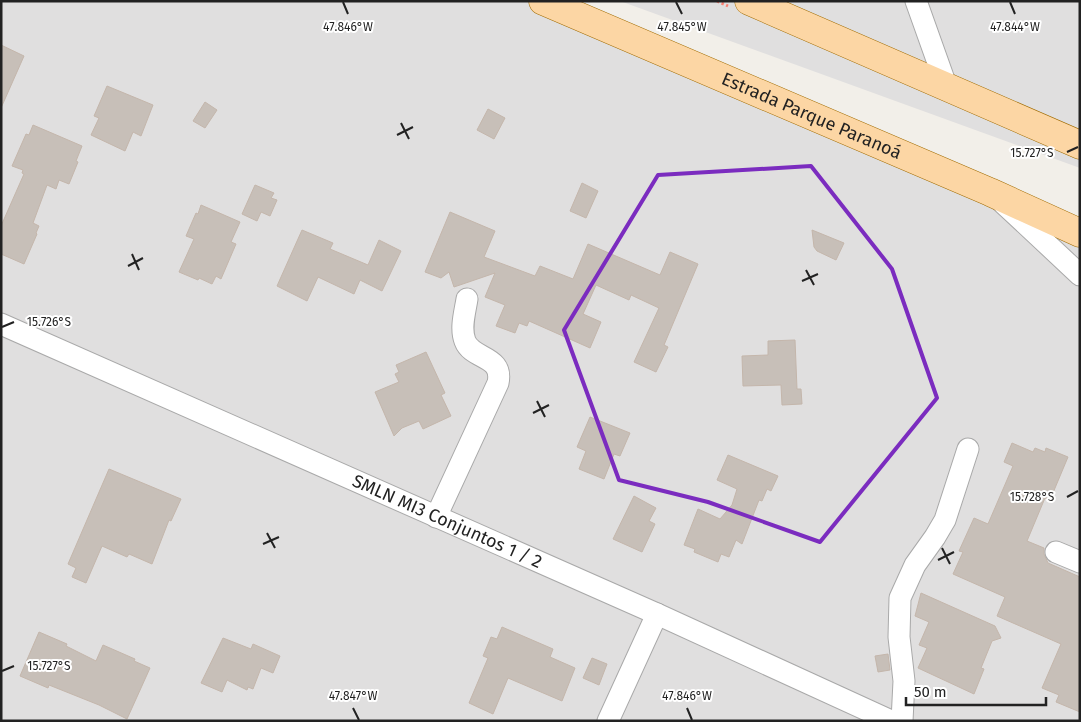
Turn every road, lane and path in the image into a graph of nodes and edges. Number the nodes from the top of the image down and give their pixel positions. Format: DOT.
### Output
graph roads {
  1 [pos="544,1"];
  2 [pos="749,1"];
  3 [pos="916,1"];
  4 [pos="947,88"];
  5 [pos="1080,145"];
  6 [pos="990,192"];
  7 [pos="1080,233"];
  8 [pos="1080,275"];
  9 [pos="467,299"];
  10 [pos="1,324"];
  11 [pos="968,448"];
  12 [pos="436,517"];
  13 [pos="1056,552"];
  14 [pos="1080,562"];
  15 [pos="657,614"];
  16 [pos="608,721"];
  17 [pos="891,721"];
  18 [pos="902,721"];
  1 -- 6 [label="main road, Estrada Parque Paranoá"];
  2 -- 4 [label="main road"];
  3 -- 4 [label="street"];
  4 -- 5 [label="main road"];
  6 -- 7 [label="main road, Estrada Parque Paranoá"];
  6 -- 8 [label="street"];
  9 -- 12 [label="street"];
  10 -- 12 [label="street, SMLN MI3 Conjuntos 1 / 2"];
  11 -- 18 [label="street"];
  12 -- 15 [label="street, SMLN MI3 Conjuntos 1 / 2"];
  13 -- 14 [label="street"];
  15 -- 16 [label="street"];
  15 -- 17 [label="street, SMLN MI3 Conjuntos 1 / 2"];
}
